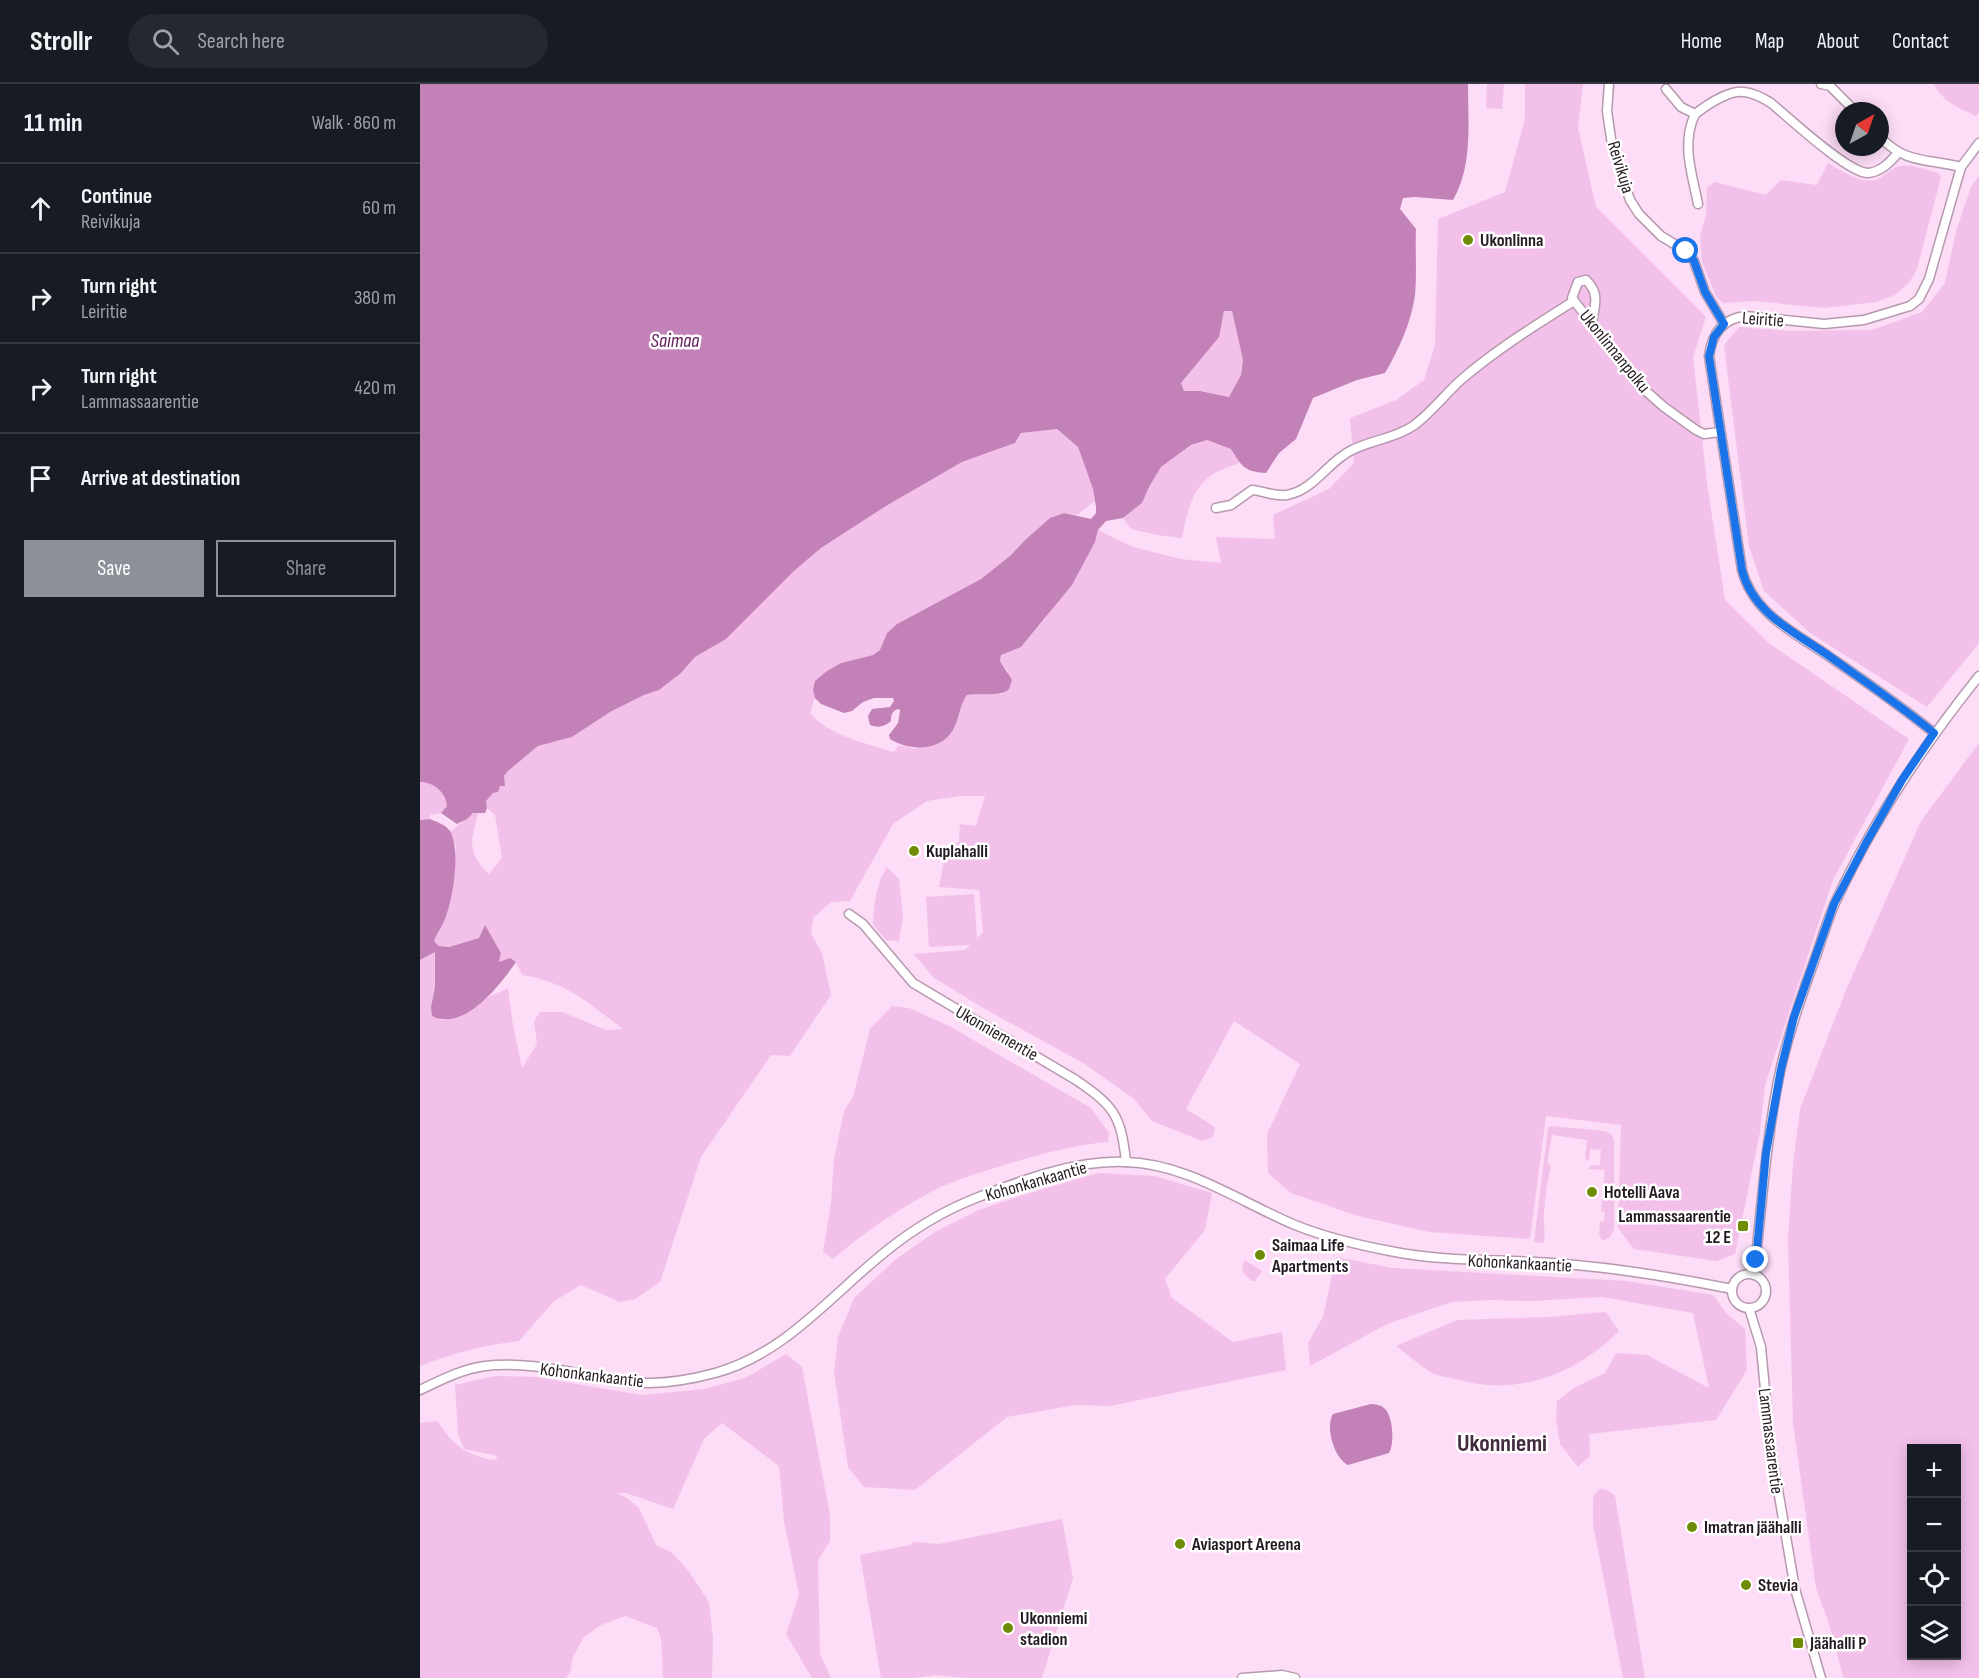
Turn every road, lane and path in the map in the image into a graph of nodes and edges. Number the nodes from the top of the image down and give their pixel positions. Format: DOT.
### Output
graph roads {
  1 [pos="1609,84"];
  2 [pos="1821,84"];
  3 [pos="1666,89"];
  4 [pos="1846,102"];
  5 [pos="1695,114"];
  6 [pos="1979,143"];
  7 [pos="1889,145"];
  8 [pos="1898,153"];
  9 [pos="1961,167"];
  10 [pos="1698,204"];
  11 [pos="1573,300"];
  12 [pos="1592,323"];
  13 [pos="1724,324"];
  14 [pos="1720,432"];
  15 [pos="1216,508"];
  16 [pos="1979,676"];
  17 [pos="1934,733"];
  18 [pos="849,914"];
  19 [pos="1126,1162"];
  20 [pos="1754,1275"];
  21 [pos="1731,1289"];
  22 [pos="1749,1308"];
  23 [pos="420,1390"];
  24 [pos="1242,1678"];
  25 [pos="1295,1678"];
  26 [pos="1821,1678"];
  1 -- 13 [label="street, Reivikuja"];
  2 -- 4 [label="street"];
  3 -- 5 [label="street"];
  5 -- 8 [label="street"];
  5 -- 10 [label="street"];
  6 -- 9 [label="street"];
  7 -- 8 [label="street"];
  8 -- 9 [label="street"];
  9 -- 13 [label="street, Leiritie"];
  11 -- 12 [label="street, Ukonlinnanpolku"];
  11 -- 12 [label="street"];
  11 -- 15 [label="street"];
  12 -- 14 [label="street, Ukonlinnanpolku"];
  13 -- 14 [label="street, Leiritie"];
  14 -- 17 [label="street, Leiritie"];
  16 -- 17 [label="street"];
  17 -- 20 [label="street"];
  18 -- 19 [label="street, Ukonniementie"];
  19 -- 21 [label="street, Kohonkankaantie"];
  19 -- 23 [label="street, Kohonkankaantie"];
  20 -- 21 [label="street"];
  20 -- 22 [label="street"];
  21 -- 22 [label="street"];
  22 -- 26 [label="street, Lammassaarentie"];
  24 -- 25 [label="street"];
}
